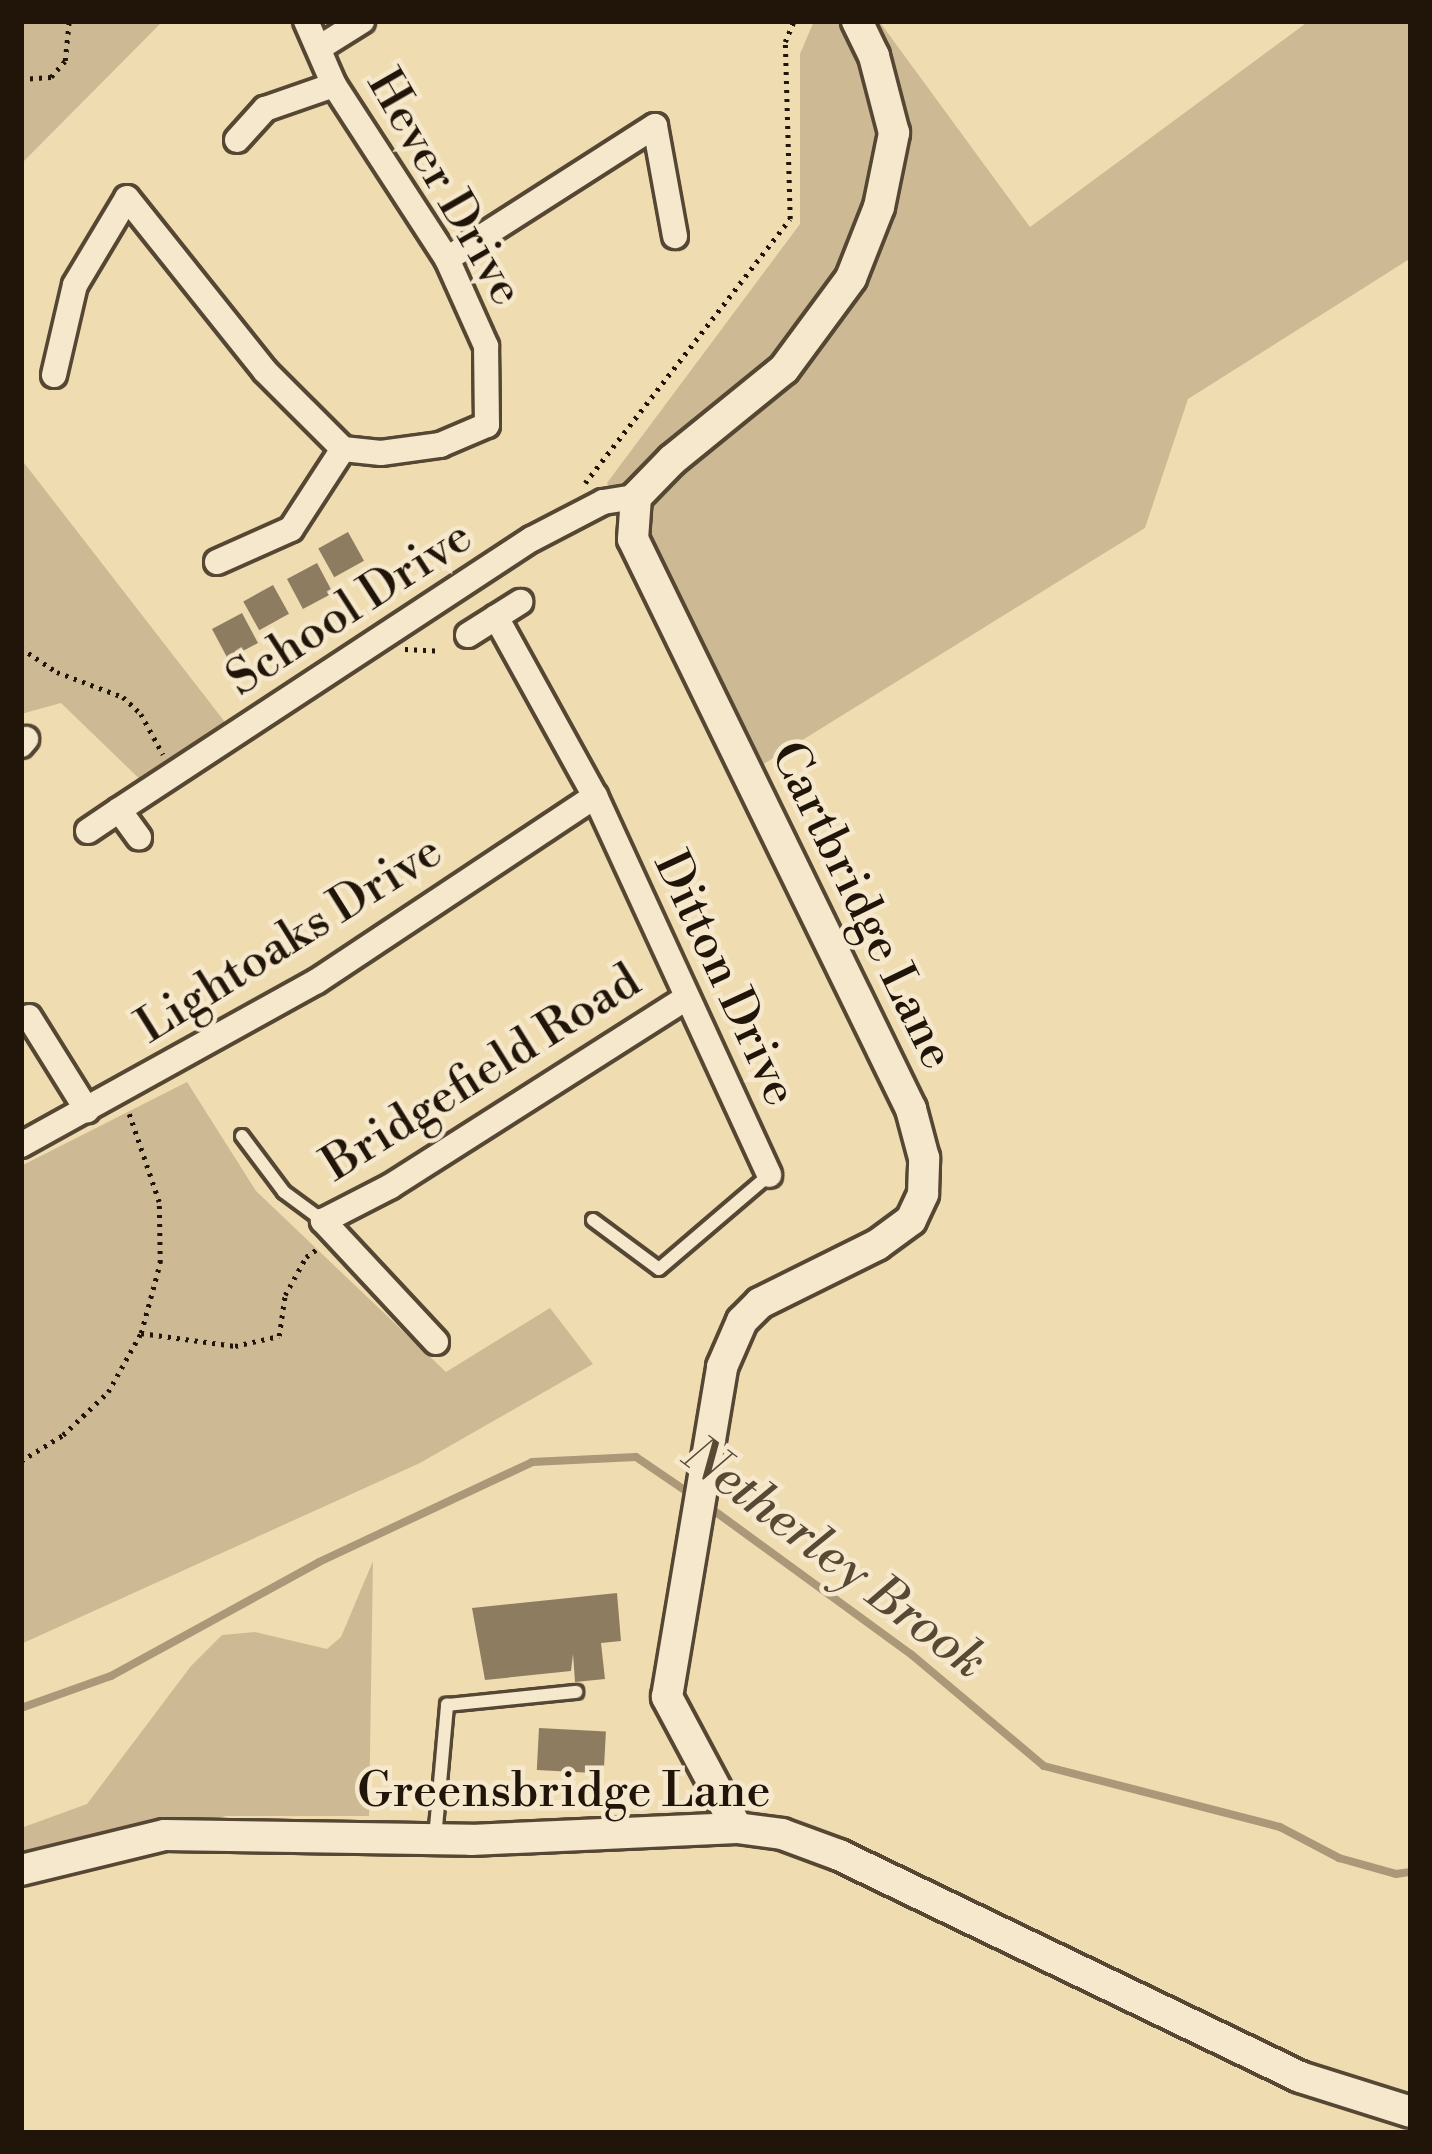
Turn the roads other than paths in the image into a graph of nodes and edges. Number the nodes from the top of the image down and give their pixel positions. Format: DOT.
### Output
graph roads {
  1 [pos="306,21"];
  2 [pos="362,21"];
  3 [pos="857,21"];
  4 [pos="319,48"];
  5 [pos="334,86"];
  6 [pos="237,140"];
  7 [pos="675,236"];
  8 [pos="447,259"];
  9 [pos="54,375"];
  10 [pos="343,449"];
  11 [pos="636,497"];
  12 [pos="217,562"];
  13 [pos="520,602"];
  14 [pos="496,616"];
  15 [pos="468,634"];
  16 [pos="595,796"];
  17 [pos="119,810"];
  18 [pos="88,831"];
  19 [pos="139,838"];
  20 [pos="685,999"];
  21 [pos="34,1014"];
  22 [pos="87,1110"];
  23 [pos="242,1136"];
  24 [pos="21,1144"];
  25 [pos="769,1175"];
  26 [pos="592,1220"];
  27 [pos="330,1228"];
  28 [pos="436,1342"];
  29 [pos="575,1692"];
  30 [pos="736,1828"];
  31 [pos="435,1839"];
  32 [pos="21,1870"];
  33 [pos="1411,2112"];
  1 -- 4 [label="street, Hever Drive"];
  2 -- 4 [label="street"];
  3 -- 11 [label="street"];
  4 -- 5 [label="street, Hever Drive"];
  5 -- 6 [label="street"];
  5 -- 8 [label="street, Hever Drive"];
  7 -- 8 [label="street"];
  8 -- 10 [label="street, Hever Drive"];
  9 -- 10 [label="street"];
  10 -- 12 [label="street"];
  11 -- 17 [label="street, School Drive"];
  11 -- 30 [label="street, Cartbridge Lane"];
  13 -- 14 [label="street"];
  14 -- 15 [label="street"];
  14 -- 16 [label="street, Ditton Drive"];
  16 -- 20 [label="street, Ditton Drive"];
  16 -- 22 [label="street, Lightoaks Drive"];
  17 -- 18 [label="street, School Drive"];
  17 -- 19 [label="street"];
  20 -- 25 [label="street, Ditton Drive"];
  20 -- 27 [label="street, Bridgefield Road"];
  21 -- 22 [label="street"];
  22 -- 24 [label="street, Lightoaks Drive"];
  23 -- 27 [label="lane, Bridgefield Road"];
  25 -- 26 [label="lane, Ditton Drive"];
  27 -- 28 [label="street, Bridgefield Road"];
  29 -- 31 [label="lane"];
  30 -- 31 [label="street, Greensbridge Lane"];
  30 -- 33 [label="street, Greensbridge Lane"];
  31 -- 32 [label="street, Greensbridge Lane"];
}
